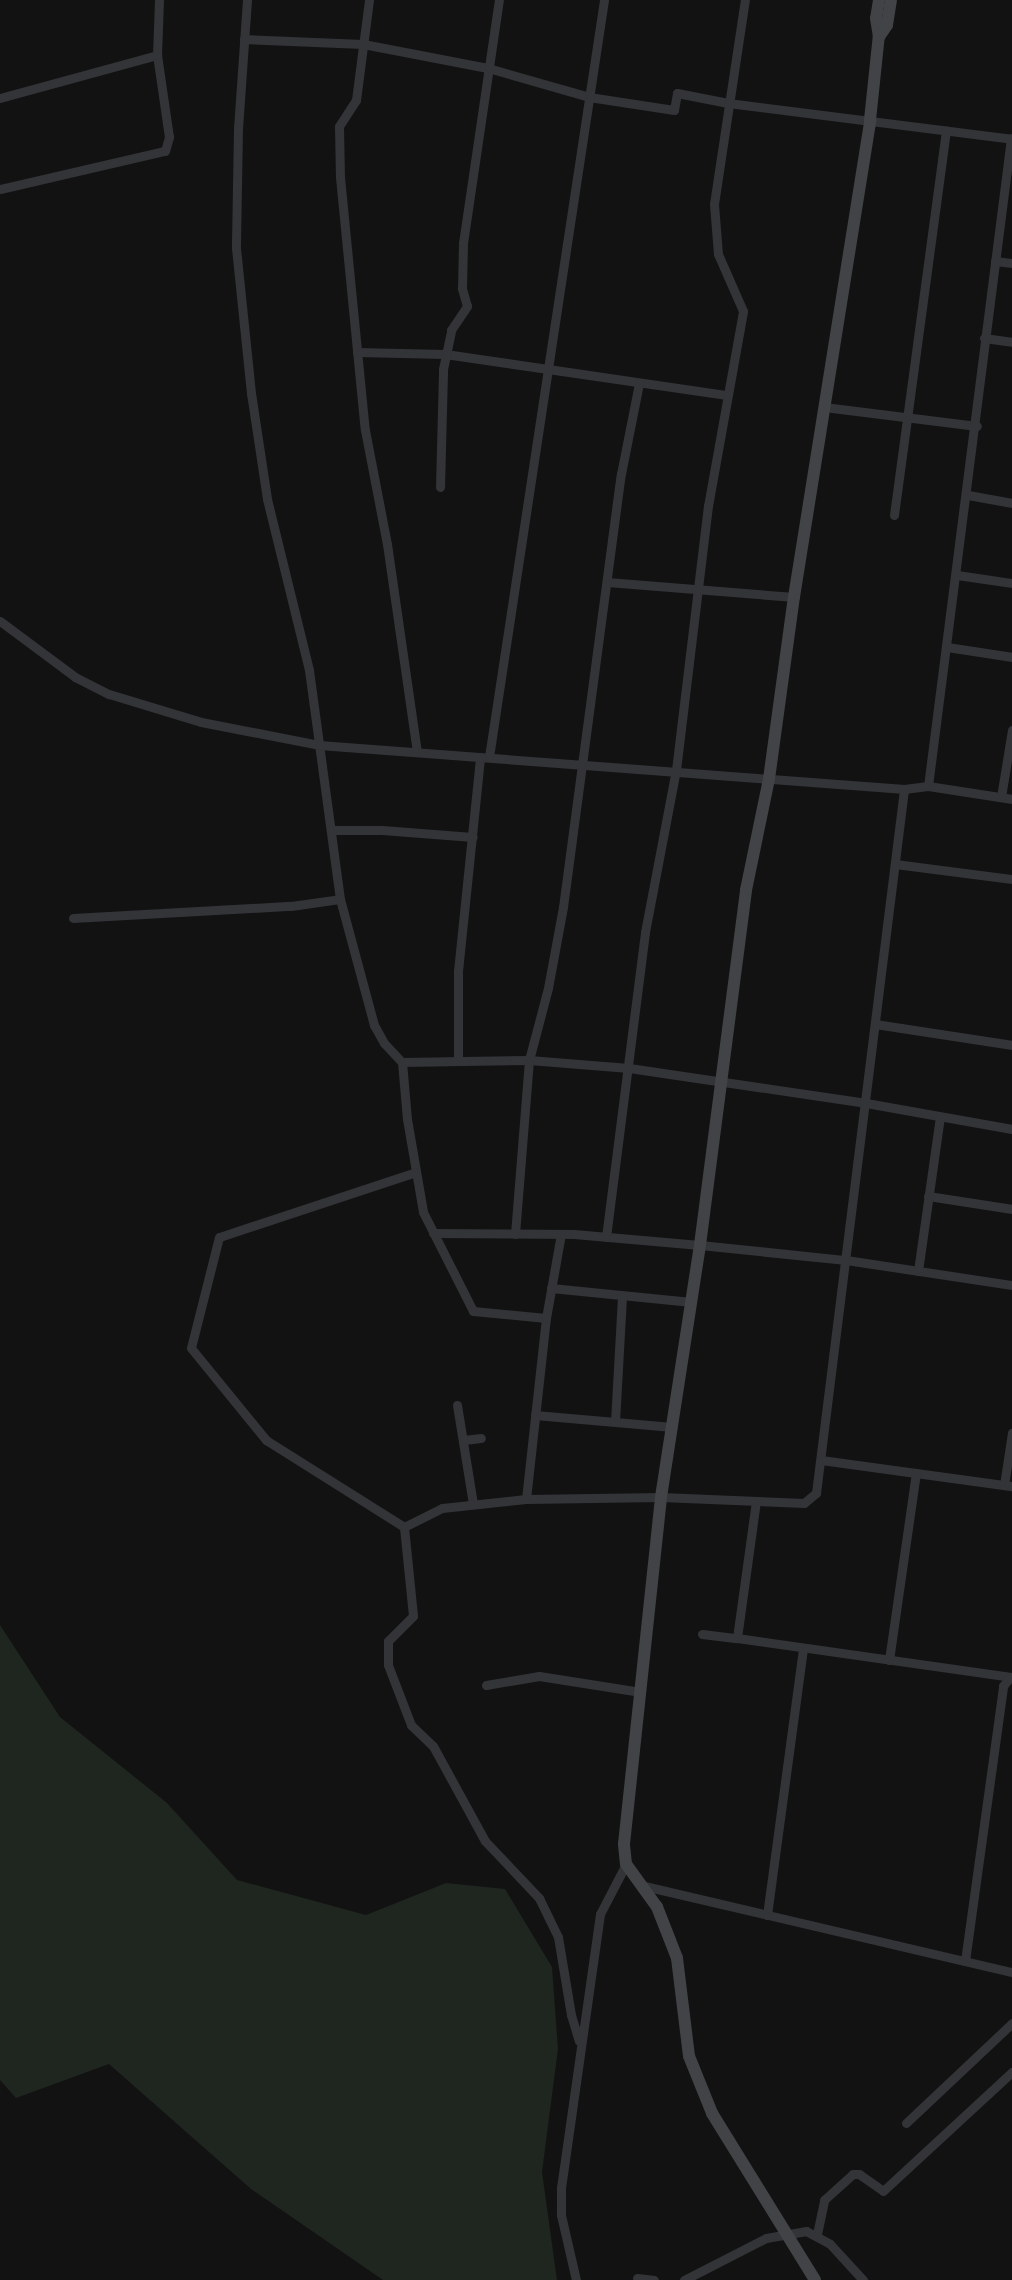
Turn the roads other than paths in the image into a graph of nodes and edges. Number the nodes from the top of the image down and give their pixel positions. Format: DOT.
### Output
graph roads {
  1 [pos="159,0"];
  2 [pos="247,0"];
  3 [pos="369,0"];
  4 [pos="499,0"];
  5 [pos="604,0"];
  6 [pos="746,0"];
  7 [pos="879,0"];
  8 [pos="891,0"];
  9 [pos="879,34"];
  10 [pos="244,39"];
  11 [pos="363,44"];
  12 [pos="157,55"];
  13 [pos="488,68"];
  14 [pos="589,97"];
  15 [pos="0,98"];
  16 [pos="728,104"];
  17 [pos="870,120"];
  18 [pos="946,130"];
  19 [pos="1012,139"];
  20 [pos="0,189"];
  21 [pos="995,261"];
  22 [pos="1012,263"];
  23 [pos="984,338"];
  24 [pos="1012,342"];
  25 [pos="357,352"];
  26 [pos="445,354"];
  27 [pos="547,370"];
  28 [pos="639,383"];
  29 [pos="727,395"];
  30 [pos="824,407"];
  31 [pos="906,417"];
  32 [pos="977,426"];
  33 [pos="440,487"];
  34 [pos="968,495"];
  35 [pos="1012,503"];
  36 [pos="894,515"];
  37 [pos="957,575"];
  38 [pos="607,582"];
  39 [pos="1012,583"];
  40 [pos="697,589"];
  41 [pos="794,597"];
  42 [pos="0,621"];
  43 [pos="947,647"];
  44 [pos="1012,657"];
  45 [pos="1012,730"];
  46 [pos="319,745"];
  47 [pos="417,752"];
  48 [pos="484,757"];
  49 [pos="584,764"];
  50 [pos="676,771"];
  51 [pos="769,779"];
  52 [pos="928,786"];
  53 [pos="904,789"];
  54 [pos="1000,797"];
  55 [pos="1012,799"];
  56 [pos="331,830"];
  57 [pos="473,837"];
  58 [pos="895,864"];
  59 [pos="1012,879"];
  60 [pos="340,898"];
  61 [pos="73,918"];
  62 [pos="875,1024"];
  63 [pos="1012,1045"];
  64 [pos="529,1060"];
  65 [pos="458,1061"];
  66 [pos="402,1062"];
  67 [pos="629,1068"];
  68 [pos="719,1083"];
  69 [pos="866,1103"];
  70 [pos="940,1118"];
  71 [pos="1012,1129"];
  72 [pos="416,1172"];
  73 [pos="928,1196"];
  74 [pos="1012,1209"];
  75 [pos="433,1233"];
  76 [pos="515,1234"];
  77 [pos="561,1234"];
  78 [pos="606,1237"];
  79 [pos="700,1245"];
  80 [pos="846,1260"];
  81 [pos="918,1271"];
  82 [pos="1012,1285"];
  83 [pos="551,1288"];
  84 [pos="622,1295"];
  85 [pos="691,1302"];
  86 [pos="546,1318"];
  87 [pos="457,1405"];
  88 [pos="535,1415"];
  89 [pos="615,1422"];
  90 [pos="672,1427"];
  91 [pos="1012,1433"];
  92 [pos="480,1438"];
  93 [pos="464,1440"];
  94 [pos="821,1460"];
  95 [pos="916,1473"];
  96 [pos="1008,1485"];
  97 [pos="661,1497"];
  98 [pos="526,1499"];
  99 [pos="756,1501"];
  100 [pos="473,1504"];
  101 [pos="404,1527"];
  102 [pos="702,1634"];
  103 [pos="736,1638"];
  104 [pos="803,1648"];
  105 [pos="890,1660"];
  106 [pos="1011,1677"];
  107 [pos="486,1685"];
  108 [pos="641,1692"];
  109 [pos="626,1864"];
  110 [pos="640,1885"];
  111 [pos="767,1914"];
  112 [pos="965,1961"];
  113 [pos="1012,1972"];
  114 [pos="1012,2023"];
  115 [pos="579,2041"];
  116 [pos="1012,2072"];
  117 [pos="906,2123"];
  118 [pos="786,2233"];
  119 [pos="817,2234"];
  120 [pos="637,2278"];
  121 [pos="576,2280"];
  122 [pos="654,2280"];
  123 [pos="684,2280"];
  124 [pos="814,2280"];
  125 [pos="863,2280"];
  1 -- 12 [label="street"];
  2 -- 10 [label="street"];
  3 -- 11 [label="street"];
  4 -- 13 [label="street"];
  5 -- 14 [label="street"];
  6 -- 16 [label="street"];
  7 -- 9 [label="street"];
  8 -- 9 [label="street"];
  9 -- 17 [label="street"];
  10 -- 11 [label="street"];
  10 -- 46 [label="street"];
  11 -- 13 [label="street"];
  11 -- 25 [label="street"];
  12 -- 15 [label="street"];
  12 -- 20 [label="street"];
  13 -- 14 [label="street"];
  13 -- 26 [label="street"];
  14 -- 16 [label="street"];
  14 -- 27 [label="street"];
  16 -- 17 [label="street"];
  16 -- 29 [label="street"];
  17 -- 18 [label="street"];
  17 -- 30 [label="street"];
  18 -- 19 [label="street"];
  18 -- 31 [label="street"];
  19 -- 21 [label="street"];
  21 -- 22 [label="street"];
  21 -- 23 [label="street"];
  23 -- 24 [label="street"];
  23 -- 32 [label="street"];
  25 -- 26 [label="street"];
  25 -- 47 [label="street"];
  26 -- 27 [label="street"];
  26 -- 33 [label="street"];
  27 -- 28 [label="street"];
  27 -- 48 [label="street"];
  28 -- 29 [label="street"];
  28 -- 38 [label="street"];
  29 -- 40 [label="street"];
  30 -- 31 [label="street"];
  30 -- 41 [label="street"];
  31 -- 32 [label="street"];
  31 -- 36 [label="street"];
  32 -- 34 [label="street"];
  34 -- 35 [label="street"];
  34 -- 37 [label="street"];
  37 -- 39 [label="street"];
  37 -- 43 [label="street"];
  38 -- 40 [label="street"];
  38 -- 49 [label="street"];
  40 -- 41 [label="street"];
  40 -- 50 [label="street"];
  41 -- 51 [label="street"];
  42 -- 46 [label="street"];
  43 -- 44 [label="street"];
  43 -- 52 [label="street"];
  45 -- 54 [label="street"];
  46 -- 47 [label="street"];
  46 -- 56 [label="street"];
  47 -- 48 [label="street"];
  48 -- 49 [label="street"];
  48 -- 57 [label="street"];
  49 -- 50 [label="street"];
  49 -- 64 [label="street"];
  50 -- 51 [label="street"];
  50 -- 67 [label="street"];
  51 -- 53 [label="street"];
  51 -- 68 [label="street"];
  52 -- 53 [label="street"];
  52 -- 54 [label="street"];
  53 -- 58 [label="street"];
  54 -- 55 [label="street"];
  56 -- 57 [label="street"];
  56 -- 60 [label="street"];
  57 -- 65 [label="street"];
  58 -- 59 [label="street"];
  58 -- 62 [label="street"];
  60 -- 61 [label="street"];
  60 -- 66 [label="street"];
  62 -- 63 [label="street"];
  62 -- 69 [label="street"];
  64 -- 65 [label="street"];
  64 -- 67 [label="street"];
  64 -- 76 [label="street"];
  65 -- 66 [label="street"];
  66 -- 72 [label="street"];
  67 -- 68 [label="street"];
  67 -- 78 [label="street"];
  68 -- 69 [label="street"];
  68 -- 79 [label="street"];
  69 -- 70 [label="street"];
  69 -- 80 [label="street"];
  70 -- 71 [label="street"];
  70 -- 73 [label="street"];
  72 -- 75 [label="street"];
  72 -- 101 [label="street"];
  73 -- 74 [label="street"];
  73 -- 81 [label="street"];
  75 -- 76 [label="street"];
  75 -- 86 [label="street"];
  76 -- 77 [label="street"];
  77 -- 78 [label="street"];
  77 -- 83 [label="street"];
  78 -- 79 [label="street"];
  79 -- 80 [label="street"];
  79 -- 85 [label="street"];
  80 -- 81 [label="street"];
  80 -- 94 [label="street"];
  81 -- 82 [label="street"];
  83 -- 84 [label="street"];
  83 -- 86 [label="street"];
  84 -- 85 [label="street"];
  84 -- 89 [label="street"];
  85 -- 90 [label="street"];
  86 -- 88 [label="street"];
  87 -- 93 [label="street"];
  88 -- 89 [label="street"];
  88 -- 98 [label="street"];
  89 -- 90 [label="street"];
  90 -- 97 [label="street"];
  91 -- 96 [label="street"];
  92 -- 93 [label="street"];
  93 -- 100 [label="street"];
  94 -- 95 [label="street"];
  94 -- 99 [label="street"];
  95 -- 96 [label="street"];
  95 -- 105 [label="street"];
  97 -- 98 [label="street"];
  97 -- 99 [label="street"];
  97 -- 108 [label="street"];
  98 -- 100 [label="street"];
  99 -- 103 [label="street"];
  100 -- 101 [label="street"];
  101 -- 115 [label="street"];
  102 -- 103 [label="street"];
  103 -- 104 [label="street"];
  104 -- 105 [label="street"];
  104 -- 111 [label="street"];
  105 -- 106 [label="street"];
  106 -- 112 [label="street"];
  107 -- 108 [label="street"];
  108 -- 109 [label="street"];
  109 -- 110 [label="street"];
  109 -- 115 [label="street"];
  110 -- 111 [label="street"];
  110 -- 118 [label="street"];
  111 -- 112 [label="street"];
  112 -- 113 [label="street"];
  114 -- 117 [label="street"];
  115 -- 121 [label="street"];
  116 -- 119 [label="street"];
  118 -- 119 [label="street"];
  118 -- 123 [label="street"];
  118 -- 124 [label="street"];
  119 -- 125 [label="street"];
  120 -- 122 [label="street"];
}
